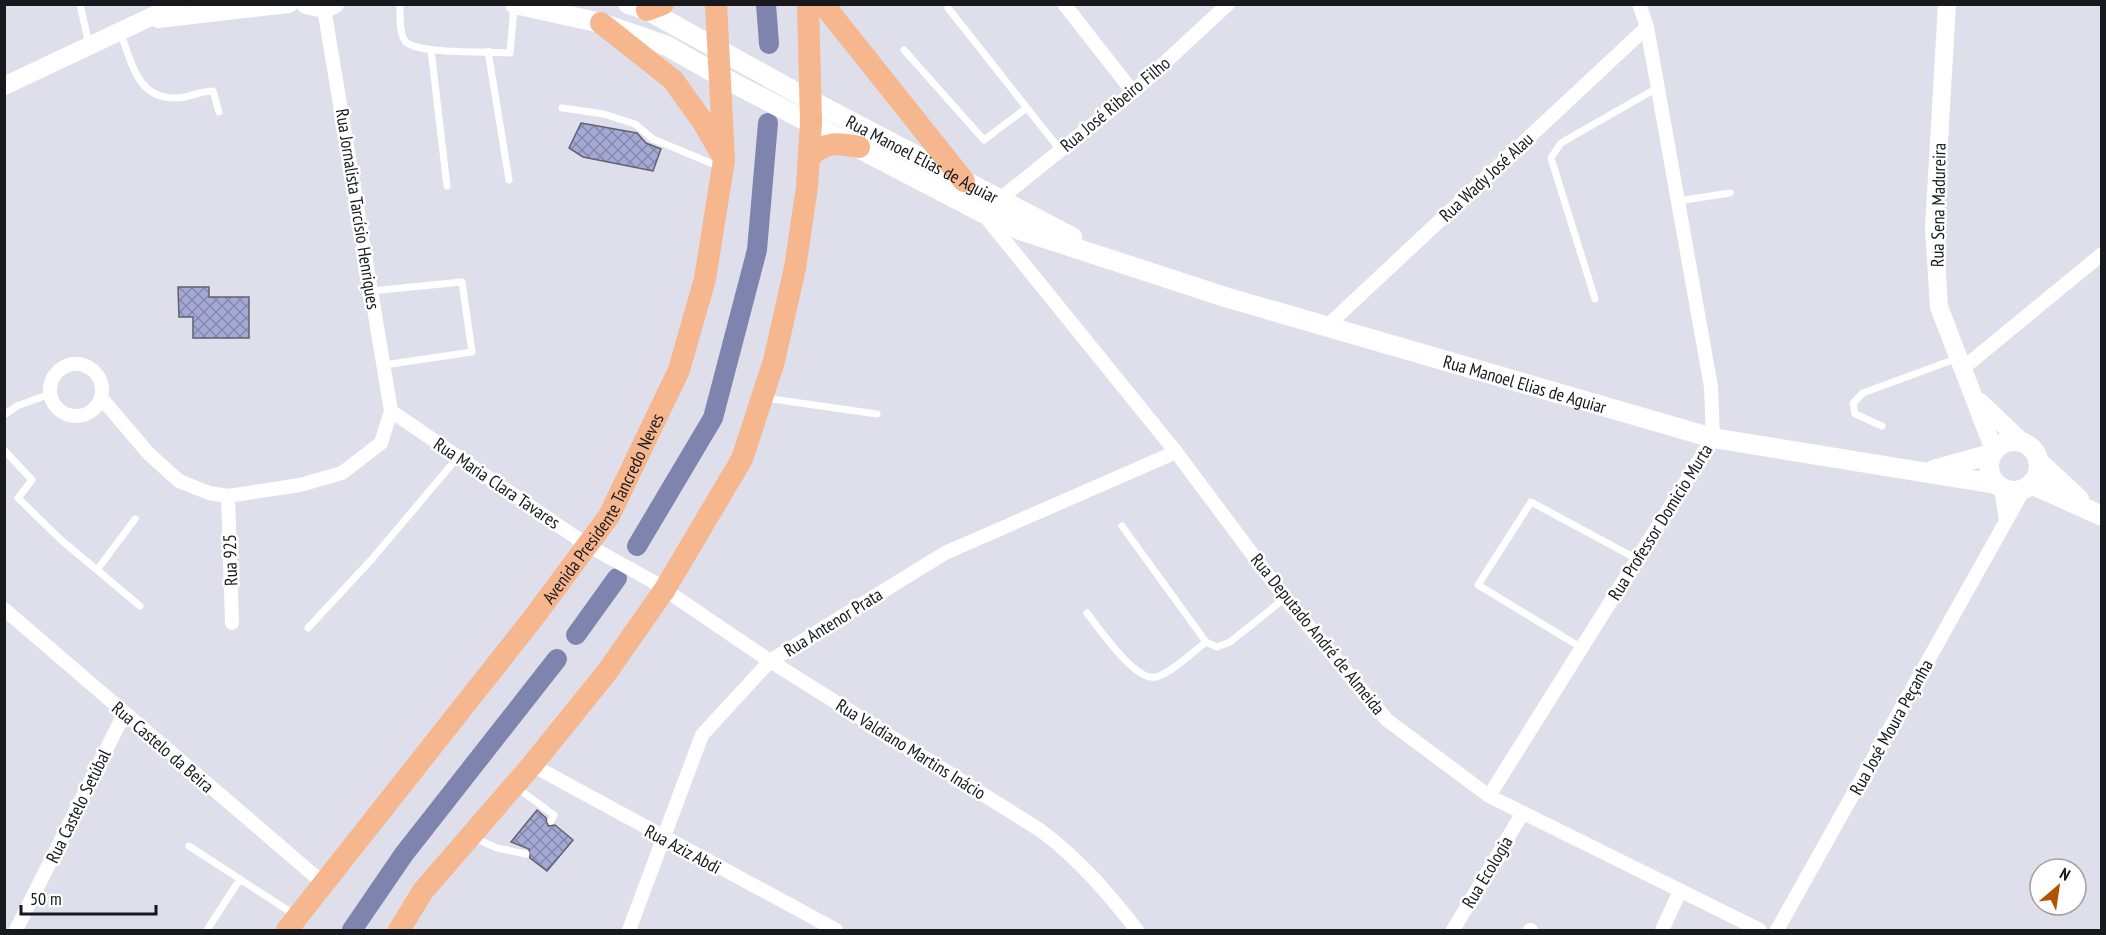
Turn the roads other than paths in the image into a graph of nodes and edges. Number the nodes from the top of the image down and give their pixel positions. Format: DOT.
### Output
graph roads {
  1 [pos="80,4"];
  2 [pos="178,4"];
  3 [pos="289,4"];
  4 [pos="400,4"];
  5 [pos="515,4"];
  6 [pos="716,4"];
  7 [pos="808,4"];
  8 [pos="823,4"];
  9 [pos="1064,4"];
  10 [pos="1228,4"];
  11 [pos="1639,4"];
  12 [pos="1947,4"];
  13 [pos="322,6"];
  14 [pos="646,6"];
  15 [pos="948,8"];
  16 [pos="138,21"];
  17 [pos="601,23"];
  18 [pos="1647,27"];
  19 [pos="119,30"];
  20 [pos="88,45"];
  21 [pos="430,50"];
  22 [pos="717,50"];
  23 [pos="904,50"];
  24 [pos="488,51"];
  25 [pos="720,76"];
  26 [pos="4,86"];
  27 [pos="1657,88"];
  28 [pos="1133,92"];
  29 [pos="561,108"];
  30 [pos="1025,108"];
  31 [pos="810,111"];
  32 [pos="219,112"];
  33 [pos="859,147"];
  34 [pos="1061,151"];
  35 [pos="809,158"];
  36 [pos="723,164"];
  37 [pos="509,180"];
  38 [pos="964,181"];
  39 [pos="447,186"];
  40 [pos="1730,193"];
  41 [pos="1000,199"];
  42 [pos="1678,201"];
  43 [pos="981,212"];
  44 [pos="2102,254"];
  45 [pos="1129,267"];
  46 [pos="372,291"];
  47 [pos="1595,299"];
  48 [pos="1326,327"];
  49 [pos="1960,364"];
  50 [pos="384,365"];
  51 [pos="50,394"];
  52 [pos="762,398"];
  53 [pos="102,399"];
  54 [pos="1976,399"];
  55 [pos="391,411"];
  56 [pos="877,414"];
  57 [pos="4,415"];
  58 [pos="1882,426"];
  59 [pos="1713,438"];
  60 [pos="2023,443"];
  61 [pos="4,450"];
  62 [pos="1176,452"];
  63 [pos="1993,452"];
  64 [pos="458,457"];
  65 [pos="2038,461"];
  66 [pos="1928,472"];
  67 [pos="1999,486"];
  68 [pos="2028,487"];
  69 [pos="228,496"];
  70 [pos="2096,512"];
  71 [pos="135,519"];
  72 [pos="2006,523"];
  73 [pos="1122,526"];
  74 [pos="587,545"];
  75 [pos="1637,559"];
  76 [pos="97,570"];
  77 [pos="666,590"];
  78 [pos="1285,598"];
  79 [pos="140,606"];
  80 [pos="4,609"];
  81 [pos="1087,613"];
  82 [pos="232,623"];
  83 [pos="308,628"];
  84 [pos="1206,642"];
  85 [pos="1582,648"];
  86 [pos="770,661"];
  87 [pos="124,714"];
  88 [pos="532,765"];
  89 [pos="514,786"];
  90 [pos="1489,796"];
  91 [pos="1522,814"];
  92 [pos="550,821"];
  93 [pos="470,836"];
  94 [pos="664,839"];
  95 [pos="189,846"];
  96 [pos="526,854"];
  97 [pos="240,879"];
  98 [pos="323,883"];
  99 [pos="1680,891"];
  100 [pos="292,923"];
  101 [pos="821,926"];
  102 [pos="16,930"];
  103 [pos="207,930"];
  104 [pos="399,930"];
  105 [pos="629,930"];
  106 [pos="836,930"];
  107 [pos="1137,930"];
  108 [pos="1453,930"];
  109 [pos="1662,930"];
  110 [pos="1760,930"];
  111 [pos="1777,930"];
  1 -- 20 [label="lane"];
  2 -- 16 [label="street"];
  3 -- 16 [label="street"];
  4 -- 21 [label="lane"];
  5 -- 17 [label="main road, Rua Manoel Elias de Aguiar"];
  5 -- 24 [label="lane"];
  6 -- 22 [label="main road, Avenida Presidente Tancredo Neves"];
  7 -- 31 [label="main road"];
  8 -- 38 [label="main road"];
  9 -- 28 [label="street"];
  10 -- 28 [label="street, Rua José Ribeiro Filho"];
  11 -- 18 [label="street, Rua Professor Domicio Murta"];
  12 -- 49 [label="street, Rua Sena Madureira"];
  13 -- 46 [label="street, Rua Jornalista Tarcísio Henriques"];
  14 -- 22 [label="main road, Rua Manoel Elias de Aguiar"];
  15 -- 30 [label="lane"];
  16 -- 19 [label="street"];
  17 -- 25 [label="main road, Rua Manoel Elias de Aguiar"];
  17 -- 36 [label="main road"];
  18 -- 27 [label="street, Rua Professor Domicio Murta"];
  18 -- 48 [label="street, Rua Wady José Alau"];
  19 -- 20 [label="street"];
  19 -- 32 [label="lane"];
  20 -- 26 [label="street"];
  21 -- 24 [label="lane"];
  21 -- 39 [label="lane"];
  22 -- 25 [label="main road, Avenida Presidente Tancredo Neves"];
  22 -- 31 [label="main road, Rua Manoel Elias de Aguiar"];
  23 -- 30 [label="lane"];
  24 -- 37 [label="lane"];
  25 -- 31 [label="main road, Rua Manoel Elias de Aguiar"];
  25 -- 36 [label="main road, Avenida Presidente Tancredo Neves"];
  27 -- 42 [label="street, Rua Professor Domicio Murta"];
  27 -- 47 [label="lane"];
  28 -- 34 [label="street, Rua José Ribeiro Filho"];
  29 -- 36 [label="lane"];
  30 -- 34 [label="lane"];
  31 -- 33 [label="main road, Rua Manoel Elias de Aguiar"];
  31 -- 35 [label="main road"];
  31 -- 38 [label="main road, Rua Manoel Elias de Aguiar"];
  33 -- 35 [label="main road"];
  33 -- 43 [label="main road, Rua Manoel Elias de Aguiar"];
  34 -- 41 [label="street, Rua José Ribeiro Filho"];
  35 -- 52 [label="main road"];
  36 -- 74 [label="main road, Avenida Presidente Tancredo Neves"];
  38 -- 41 [label="main road, Rua Manoel Elias de Aguiar"];
  40 -- 42 [label="lane"];
  41 -- 45 [label="main road, Rua Manoel Elias de Aguiar"];
  42 -- 59 [label="street, Rua Professor Domicio Murta"];
  43 -- 45 [label="main road, Rua Manoel Elias de Aguiar"];
  43 -- 62 [label="street, Rua Deputado André de Almeida"];
  44 -- 49 [label="street"];
  45 -- 48 [label="main road, Rua Manoel Elias de Aguiar"];
  46 -- 50 [label="street, Rua Jornalista Tarcísio Henriques"];
  46 -- 50 [label="lane"];
  48 -- 59 [label="main road, Rua Manoel Elias de Aguiar"];
  49 -- 54 [label="street, Rua Sena Madureira"];
  49 -- 58 [label="lane"];
  50 -- 55 [label="street, Rua Jornalista Tarcísio Henriques"];
  51 -- 53 [label="street"];
  51 -- 53 [label="street"];
  51 -- 57 [label="lane"];
  52 -- 56 [label="lane"];
  52 -- 77 [label="main road"];
  53 -- 69 [label="street"];
  54 -- 60 [label="street, Rua Sena Madureira"];
  54 -- 63 [label="street, Rua Sena Madureira"];
  55 -- 64 [label="street, Rua Maria Clara Tavares"];
  55 -- 69 [label="street"];
  59 -- 66 [label="main road, Rua Manoel Elias de Aguiar"];
  59 -- 75 [label="street, Rua Professor Domicio Murta"];
  60 -- 63 [label="main road"];
  60 -- 65 [label="main road"];
  61 -- 76 [label="lane"];
  62 -- 78 [label="street, Rua Deputado André de Almeida"];
  62 -- 86 [label="street, Rua Antenor Prata"];
  63 -- 66 [label="main road, Rua Manoel Elias de Aguiar"];
  63 -- 67 [label="main road"];
  64 -- 74 [label="street, Rua Maria Clara Tavares"];
  64 -- 83 [label="lane"];
  65 -- 68 [label="main road"];
  65 -- 70 [label="main road"];
  66 -- 67 [label="main road, Rua Manoel Elias de Aguiar"];
  67 -- 68 [label="main road"];
  67 -- 72 [label="street"];
  68 -- 70 [label="main road"];
  68 -- 72 [label="street, Rua José Moura Peçanha"];
  69 -- 82 [label="street, Rua 925"];
  71 -- 76 [label="lane"];
  72 -- 111 [label="street, Rua José Moura Peçanha"];
  73 -- 84 [label="lane"];
  74 -- 77 [label="street, Rua Maria Clara Tavares"];
  74 -- 98 [label="main road, Avenida Presidente Tancredo Neves"];
  75 -- 85 [label="street, Rua Professor Domicio Murta"];
  75 -- 85 [label="lane"];
  76 -- 79 [label="lane"];
  77 -- 86 [label="street, Rua Valdiano Martins Inácio"];
  77 -- 88 [label="main road"];
  78 -- 84 [label="lane"];
  78 -- 90 [label="street, Rua Deputado André de Almeida"];
  80 -- 87 [label="street, Rua Castelo da Beira"];
  81 -- 84 [label="lane"];
  85 -- 90 [label="street, Rua Professor Domicio Murta"];
  86 -- 94 [label="street, Rua Antenor Prata"];
  86 -- 107 [label="street, Rua Valdiano Martins Inácio"];
  87 -- 98 [label="street, Rua Castelo da Beira"];
  87 -- 102 [label="street, Rua Castelo Setúbal"];
  88 -- 89 [label="main road"];
  88 -- 94 [label="street, Rua Aziz Abdi"];
  89 -- 92 [label="lane"];
  89 -- 93 [label="main road"];
  90 -- 91 [label="street, Rua Deputado André de Almeida"];
  91 -- 99 [label="street, Rua Deputado André de Almeida"];
  91 -- 108 [label="street, Rua Ecologia"];
  93 -- 96 [label="lane"];
  93 -- 104 [label="main road"];
  94 -- 101 [label="street, Rua Aziz Abdi"];
  94 -- 105 [label="street, Rua Antenor Prata"];
  95 -- 97 [label="lane"];
  97 -- 100 [label="lane"];
  97 -- 103 [label="lane"];
  98 -- 100 [label="main road, Avenida Presidente Tancredo Neves"];
  99 -- 109 [label="street"];
  99 -- 110 [label="street, Rua Deputado André de Almeida"];
  101 -- 106 [label="street, Rua Aziz Abdi"];
}
